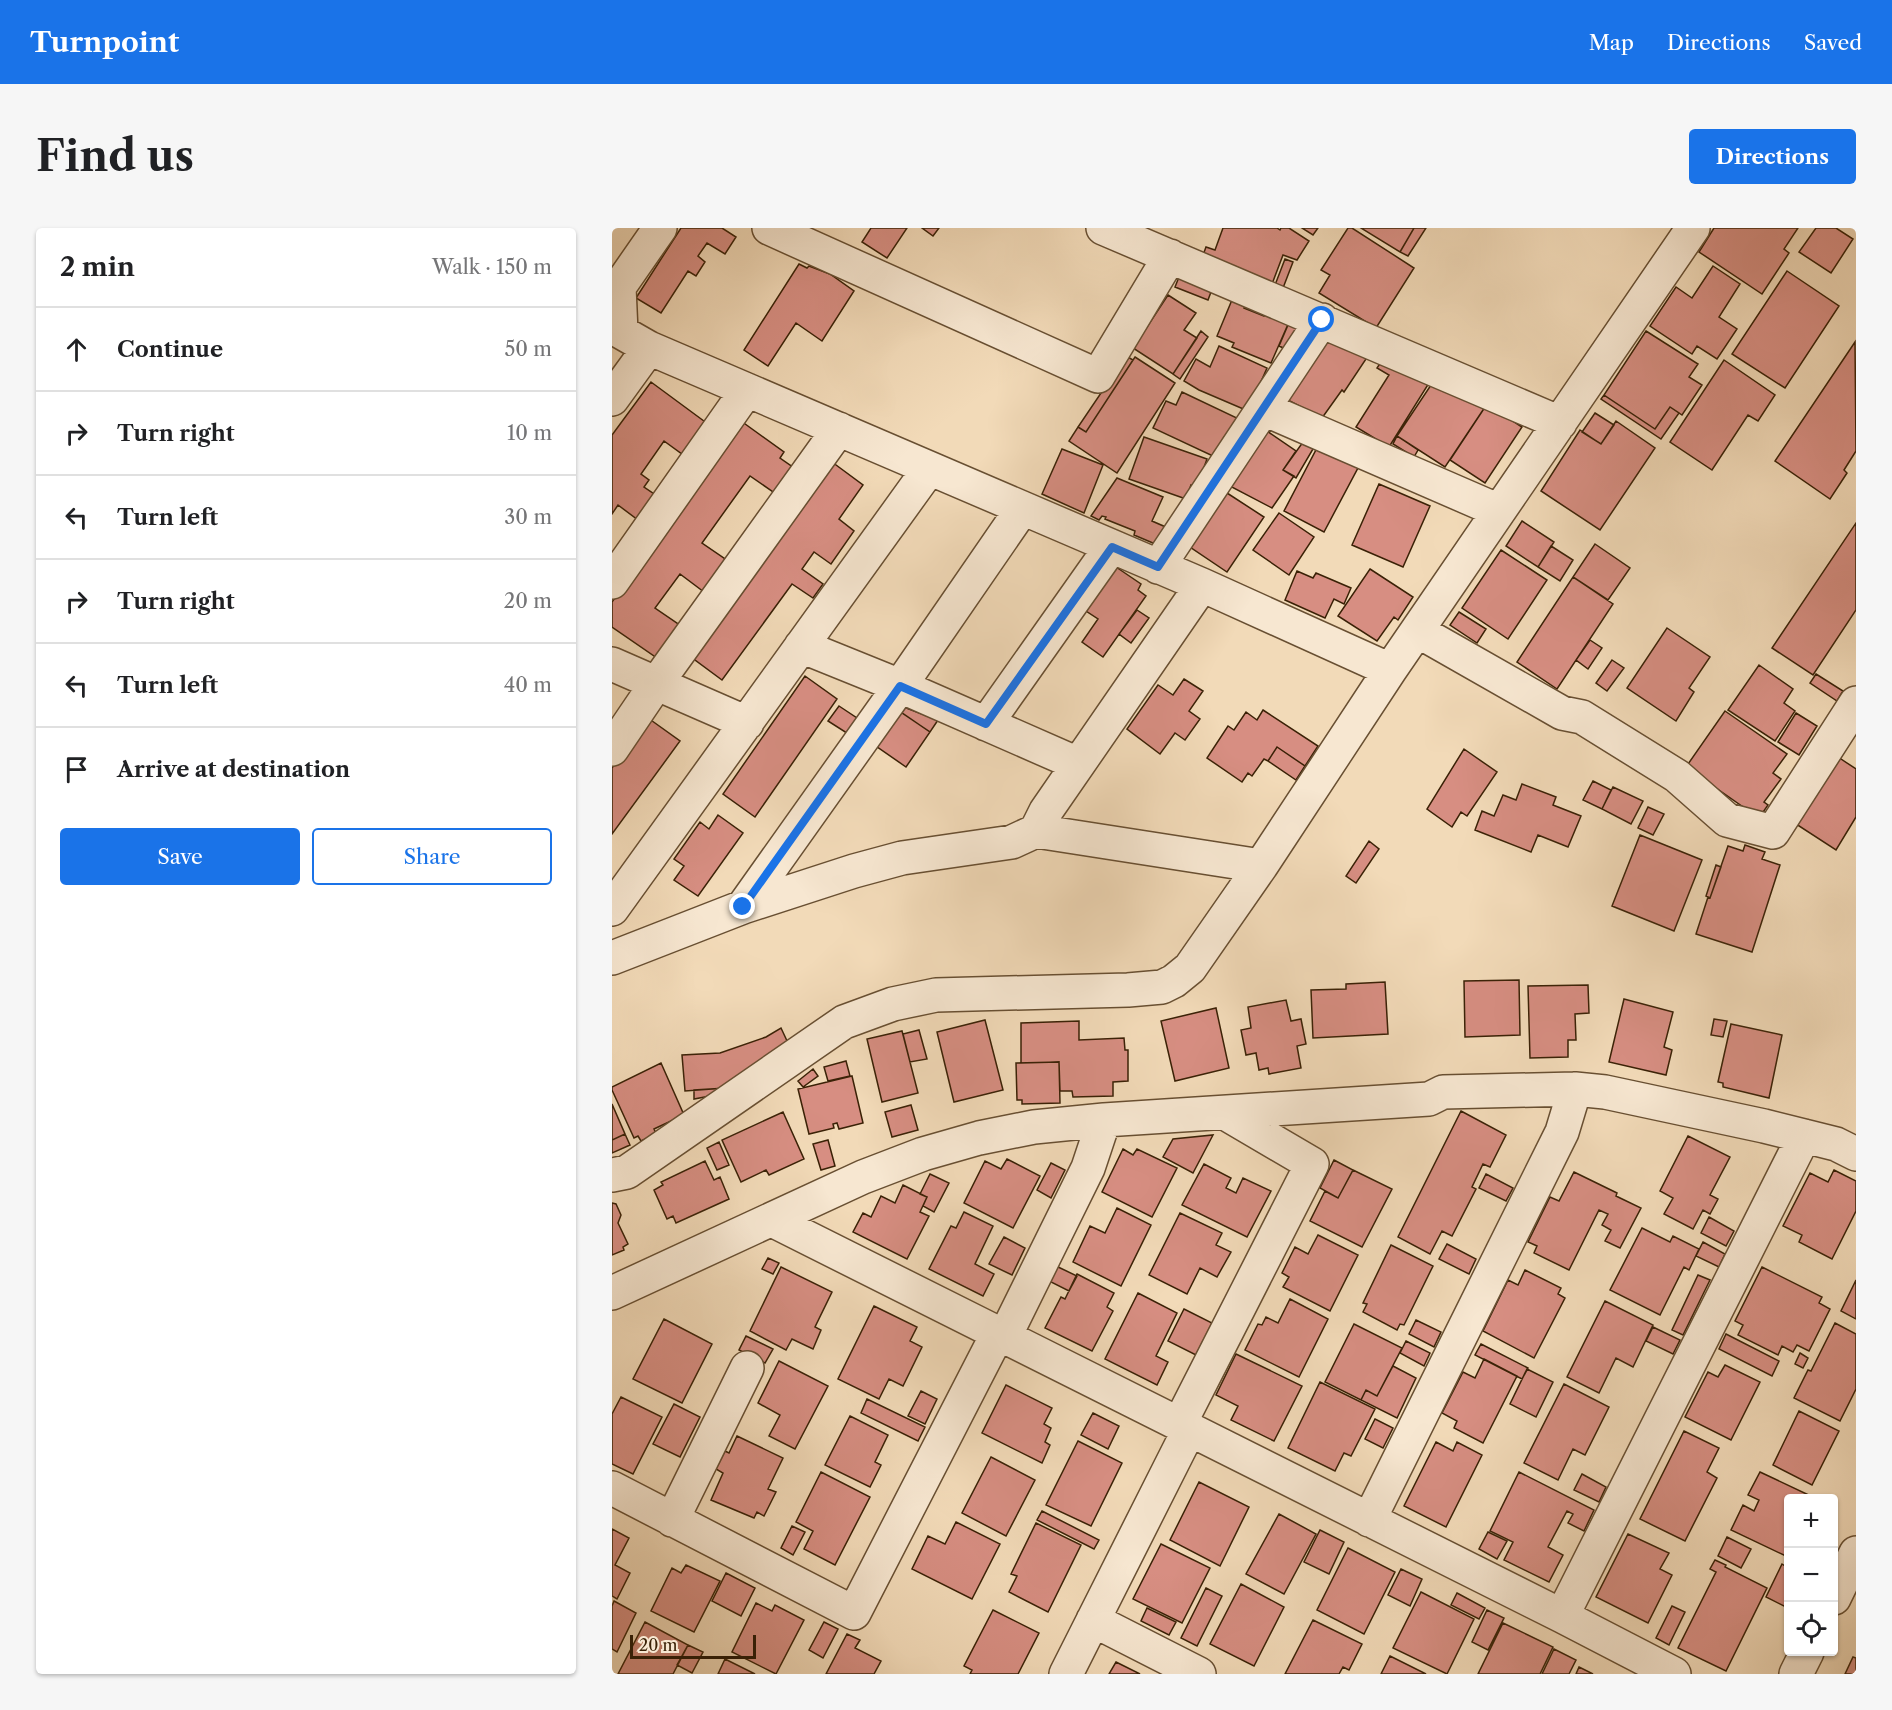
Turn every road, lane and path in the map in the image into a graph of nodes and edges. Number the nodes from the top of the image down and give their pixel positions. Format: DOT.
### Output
graph roads {
  1 [pos="660,228"];
  2 [pos="769,228"];
  3 [pos="1103,228"];
  4 [pos="1694,228"];
  5 [pos="1170,256"];
  6 [pos="616,289"];
  7 [pos="1322,320"];
  8 [pos="649,348"];
  9 [pos="747,390"];
  10 [pos="612,399"];
  11 [pos="1264,408"];
  12 [pos="1560,423"];
  13 [pos="839,429"];
  14 [pos="929,469"];
  15 [pos="1022,509"];
  16 [pos="1499,511"];
  17 [pos="1112,547"];
  18 [pos="1158,567"];
  19 [pos="612,582"];
  20 [pos="1203,585"];
  21 [pos="1418,631"];
  22 [pos="801,646"];
  23 [pos="612,664"];
  24 [pos="1390,670"];
  25 [pos="656,684"];
  26 [pos="900,686"];
  27 [pos="1856,703"];
  28 [pos="747,723"];
  29 [pos="986,724"];
  30 [pos="612,749"];
  31 [pos="1078,764"];
  32 [pos="1036,831"];
  33 [pos="1261,867"];
  34 [pos="743,907"];
  35 [pos="612,909"];
  36 [pos="612,958"];
  37 [pos="1575,1089"];
  38 [pos="1225,1113"];
  39 [pos="1104,1120"];
  40 [pos="1804,1136"];
  41 [pos="1856,1154"];
  42 [pos="612,1175"];
  43 [pos="772,1220"];
  44 [pos="612,1293"];
  45 [pos="1001,1335"];
  46 [pos="747,1368"];
  47 [pos="1184,1427"];
  48 [pos="612,1488"];
  49 [pos="672,1520"];
  50 [pos="1369,1520"];
  51 [pos="1856,1553"];
  52 [pos="1838,1588"];
  53 [pos="1562,1616"];
  54 [pos="1093,1620"];
  55 [pos="1805,1656"];
  56 [pos="1066,1674"];
  57 [pos="1199,1674"];
  58 [pos="1674,1674"];
  59 [pos="1796,1674"];
  1 -- 6 [label="street"];
  2 -- 5 [label="street"];
  3 -- 5 [label="street"];
  4 -- 12 [label="street"];
  5 -- 7 [label="street"];
  6 -- 8 [label="street"];
  7 -- 11 [label="street"];
  7 -- 12 [label="street"];
  8 -- 9 [label="street"];
  8 -- 10 [label="street"];
  9 -- 13 [label="street"];
  9 -- 19 [label="street"];
  11 -- 16 [label="street"];
  11 -- 18 [label="street"];
  12 -- 16 [label="street"];
  13 -- 14 [label="street"];
  13 -- 25 [label="street"];
  14 -- 15 [label="street"];
  14 -- 22 [label="street"];
  15 -- 17 [label="street"];
  15 -- 26 [label="street"];
  16 -- 21 [label="street"];
  17 -- 18 [label="street"];
  17 -- 29 [label="street"];
  18 -- 20 [label="street"];
  20 -- 24 [label="street"];
  20 -- 31 [label="street"];
  21 -- 24 [label="street"];
  21 -- 27 [label="street"];
  22 -- 26 [label="street"];
  22 -- 28 [label="street"];
  23 -- 25 [label="street"];
  24 -- 33 [label="street"];
  25 -- 28 [label="street"];
  25 -- 30 [label="street"];
  26 -- 29 [label="street"];
  26 -- 34 [label="street"];
  28 -- 35 [label="street"];
  29 -- 31 [label="street"];
  31 -- 32 [label="street"];
  32 -- 33 [label="street"];
  32 -- 34 [label="street"];
  33 -- 42 [label="street"];
  34 -- 36 [label="street"];
  37 -- 38 [label="street"];
  37 -- 40 [label="street"];
  37 -- 50 [label="street"];
  38 -- 39 [label="street"];
  38 -- 47 [label="street"];
  39 -- 43 [label="street"];
  39 -- 45 [label="street"];
  40 -- 41 [label="street"];
  40 -- 53 [label="street"];
  43 -- 44 [label="street"];
  43 -- 45 [label="street"];
  45 -- 47 [label="street"];
  45 -- 49 [label="street"];
  46 -- 49 [label="street"];
  47 -- 50 [label="street"];
  47 -- 54 [label="street"];
  48 -- 49 [label="street"];
  50 -- 53 [label="street"];
  51 -- 52 [label="street"];
  53 -- 58 [label="street"];
  54 -- 56 [label="street"];
  54 -- 57 [label="street"];
  55 -- 59 [label="street"];
}
